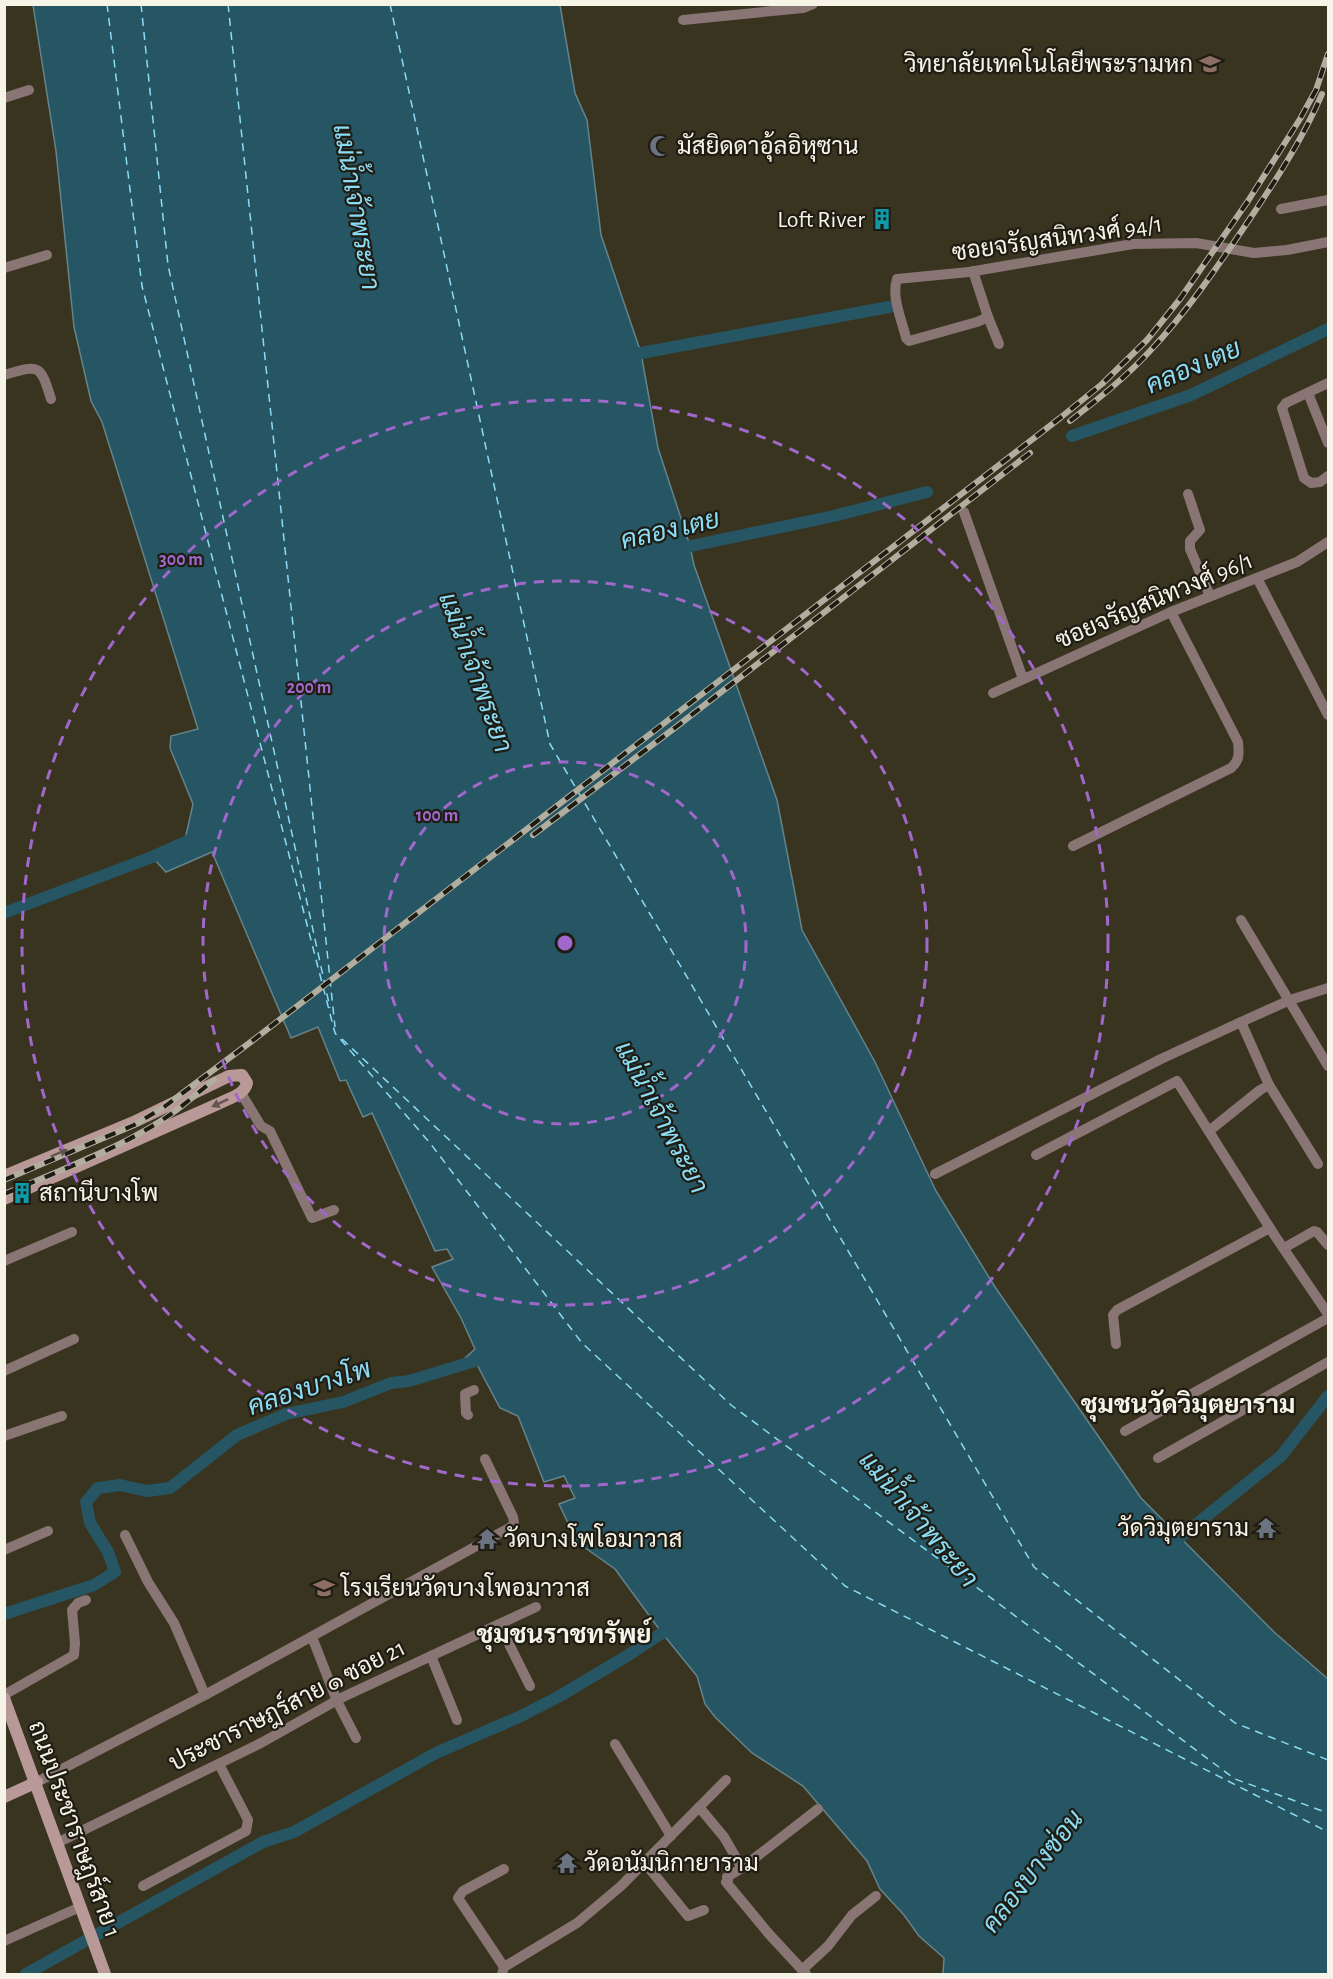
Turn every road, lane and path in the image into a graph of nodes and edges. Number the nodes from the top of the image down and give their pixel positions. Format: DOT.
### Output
graph roads {
  1 [pos="813,4"];
  2 [pos="683,20"];
  3 [pos="29,90"];
  4 [pos="4,98"];
  5 [pos="1329,200"];
  6 [pos="1281,209"];
  7 [pos="1329,242"];
  8 [pos="47,255"];
  9 [pos="4,268"];
  10 [pos="973,271"];
  11 [pos="988,317"];
  12 [pos="999,344"];
  13 [pos="4,375"];
  14 [pos="1329,382"];
  15 [pos="1308,393"];
  16 [pos="51,399"];
  17 [pos="1329,443"];
  18 [pos="1329,476"];
  19 [pos="1188,494"];
  20 [pos="964,512"];
  21 [pos="1327,546"];
  22 [pos="1257,578"];
  23 [pos="1210,596"];
  24 [pos="1171,612"];
  25 [pos="1023,679"];
  26 [pos="993,693"];
  27 [pos="1329,716"];
  28 [pos="1073,846"];
  29 [pos="1241,920"];
  30 [pos="1329,988"];
  31 [pos="1290,1000"];
  32 [pos="1241,1022"];
  33 [pos="1329,1066"];
  34 [pos="1269,1085"];
  35 [pos="241,1093"];
  36 [pos="1209,1131"];
  37 [pos="1036,1155"];
  38 [pos="1318,1164"];
  39 [pos="935,1174"];
  40 [pos="4,1176"];
  41 [pos="4,1199"];
  42 [pos="334,1210"];
  43 [pos="1270,1228"];
  44 [pos="72,1232"];
  45 [pos="1329,1245"];
  46 [pos="1284,1248"];
  47 [pos="4,1261"];
  48 [pos="1329,1316"];
  49 [pos="74,1339"];
  50 [pos="1116,1344"];
  51 [pos="1329,1362"];
  52 [pos="4,1371"];
  53 [pos="474,1390"];
  54 [pos="468,1415"];
  55 [pos="62,1416"];
  56 [pos="1125,1431"];
  57 [pos="4,1436"];
  58 [pos="1158,1458"];
  59 [pos="485,1459"];
  60 [pos="48,1531"];
  61 [pos="125,1535"];
  62 [pos="4,1550"];
  63 [pos="86,1600"];
  64 [pos="536,1607"];
  65 [pos="500,1624"];
  66 [pos="312,1636"];
  67 [pos="430,1656"];
  68 [pos="530,1686"];
  69 [pos="205,1695"];
  70 [pos="4,1697"];
  71 [pos="337,1701"];
  72 [pos="457,1720"];
  73 [pos="10,1727"];
  74 [pos="356,1738"];
  75 [pos="615,1744"];
  76 [pos="219,1764"];
  77 [pos="726,1780"];
  78 [pos="37,1782"];
  79 [pos="4,1797"];
  80 [pos="699,1807"];
  81 [pos="818,1809"];
  82 [pos="671,1836"];
  83 [pos="57,1843"];
  84 [pos="645,1863"];
  85 [pos="742,1868"];
  86 [pos="504,1869"];
  87 [pos="143,1886"];
  88 [pos="876,1896"];
  89 [pos="80,1907"];
  90 [pos="705,1910"];
  91 [pos="4,1941"];
  92 [pos="503,1971"];
  93 [pos="804,1972"];
  94 [pos="105,1974"];
  1 -- 2 [label="street"];
  3 -- 4 [label="street"];
  5 -- 6 [label="street"];
  7 -- 10 [label="street, ซอยจรัญสนิทวงศ์ 94/1"];
  8 -- 9 [label="street"];
  10 -- 11 [label="street"];
  10 -- 11 [label="street, ซอยจรัญสนิทวงศ์ 94/1"];
  11 -- 12 [label="street"];
  13 -- 16 [label="street"];
  14 -- 15 [label="street"];
  15 -- 17 [label="street"];
  15 -- 18 [label="street"];
  19 -- 23 [label="street"];
  20 -- 25 [label="street"];
  21 -- 22 [label="street, ซอยจรัญสนิทวงศ์ 96/1"];
  22 -- 23 [label="street, ซอยจรัญสนิทวงศ์ 96/1"];
  22 -- 27 [label="street"];
  23 -- 24 [label="street, ซอยจรัญสนิทวงศ์ 96/1"];
  24 -- 25 [label="street, ซอยจรัญสนิทวงศ์ 96/1"];
  24 -- 28 [label="street"];
  25 -- 26 [label="street, ซอยจรัญสนิทวงศ์ 96/1"];
  29 -- 31 [label="street"];
  30 -- 31 [label="street"];
  31 -- 32 [label="street"];
  31 -- 33 [label="street"];
  32 -- 34 [label="street"];
  32 -- 39 [label="street"];
  34 -- 36 [label="street"];
  34 -- 38 [label="street"];
  40 -- 35 [label="street, one-way"];
  35 -- 41 [label="street, one-way"];
  35 -- 42 [label="street"];
  36 -- 37 [label="street"];
  36 -- 43 [label="street"];
  43 -- 46 [label="street"];
  43 -- 50 [label="street"];
  44 -- 47 [label="street"];
  45 -- 46 [label="street"];
  46 -- 48 [label="street"];
  48 -- 56 [label="street"];
  49 -- 52 [label="street"];
  51 -- 58 [label="street"];
  53 -- 54 [label="street"];
  55 -- 57 [label="street"];
  59 -- 66 [label="street"];
  60 -- 62 [label="street"];
  61 -- 69 [label="street"];
  63 -- 70 [label="street"];
  64 -- 65 [label="street, ประชาราษฎร์สาย ๑ ซอย 21"];
  65 -- 67 [label="street, ประชาราษฎร์สาย ๑ ซอย 21"];
  65 -- 68 [label="street"];
  66 -- 69 [label="street"];
  66 -- 71 [label="street"];
  67 -- 71 [label="street, ประชาราษฎร์สาย ๑ ซอย 21"];
  67 -- 72 [label="street"];
  69 -- 78 [label="street"];
  70 -- 73 [label="street, ถนนประชาราษฎร์สาย 1"];
  71 -- 74 [label="street"];
  71 -- 76 [label="street, ประชาราษฎร์สาย ๑ ซอย 21"];
  73 -- 78 [label="street, ถนนประชาราษฎร์สาย 1"];
  75 -- 82 [label="street"];
  76 -- 83 [label="street, ประชาราษฎร์สาย ๑ ซอย 21"];
  76 -- 87 [label="street"];
  77 -- 80 [label="street"];
  78 -- 79 [label="street"];
  78 -- 83 [label="street, ถนนประชาราษฎร์สาย 1"];
  80 -- 82 [label="street"];
  80 -- 85 [label="street"];
  81 -- 85 [label="street"];
  82 -- 84 [label="street"];
  83 -- 89 [label="street, ถนนประชาราษฎร์สาย 1"];
  84 -- 90 [label="street"];
  84 -- 92 [label="street"];
  85 -- 93 [label="street"];
  86 -- 92 [label="street"];
  88 -- 93 [label="street"];
  89 -- 91 [label="street"];
  89 -- 94 [label="street, ถนนประชาราษฎร์สาย 1"];
}
